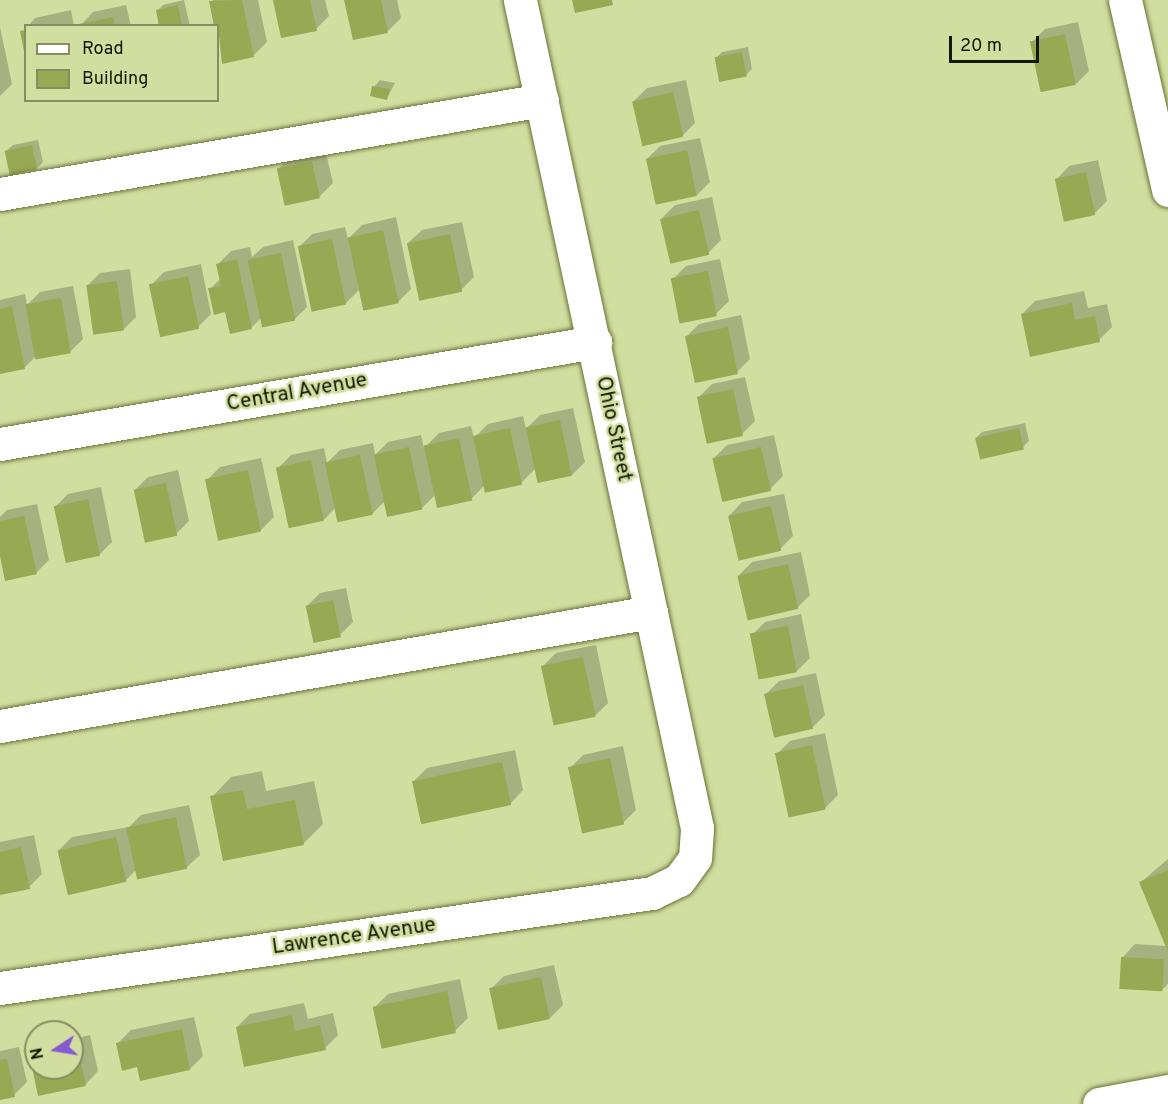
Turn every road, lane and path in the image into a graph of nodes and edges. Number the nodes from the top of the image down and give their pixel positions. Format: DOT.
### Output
graph roads {
  1 [pos="520,0"];
  2 [pos="1125,0"];
  3 [pos="542,100"];
  4 [pos="1168,190"];
  5 [pos="0,194"];
  6 [pos="595,342"];
  7 [pos="0,444"];
  8 [pos="651,612"];
  9 [pos="0,726"];
  10 [pos="695,858"];
  11 [pos="0,988"];
  12 [pos="1168,1091"];
  13 [pos="1099,1104"];
  1 -- 3 [label="street, Ohio Street"];
  2 -- 4 [label="street"];
  3 -- 5 [label="street"];
  3 -- 6 [label="street, Ohio Street"];
  6 -- 7 [label="street, Central Avenue"];
  6 -- 8 [label="street, Ohio Street"];
  8 -- 9 [label="street"];
  8 -- 10 [label="street, Ohio Street"];
  10 -- 11 [label="street, Lawrence Avenue"];
  12 -- 13 [label="street"];
}
